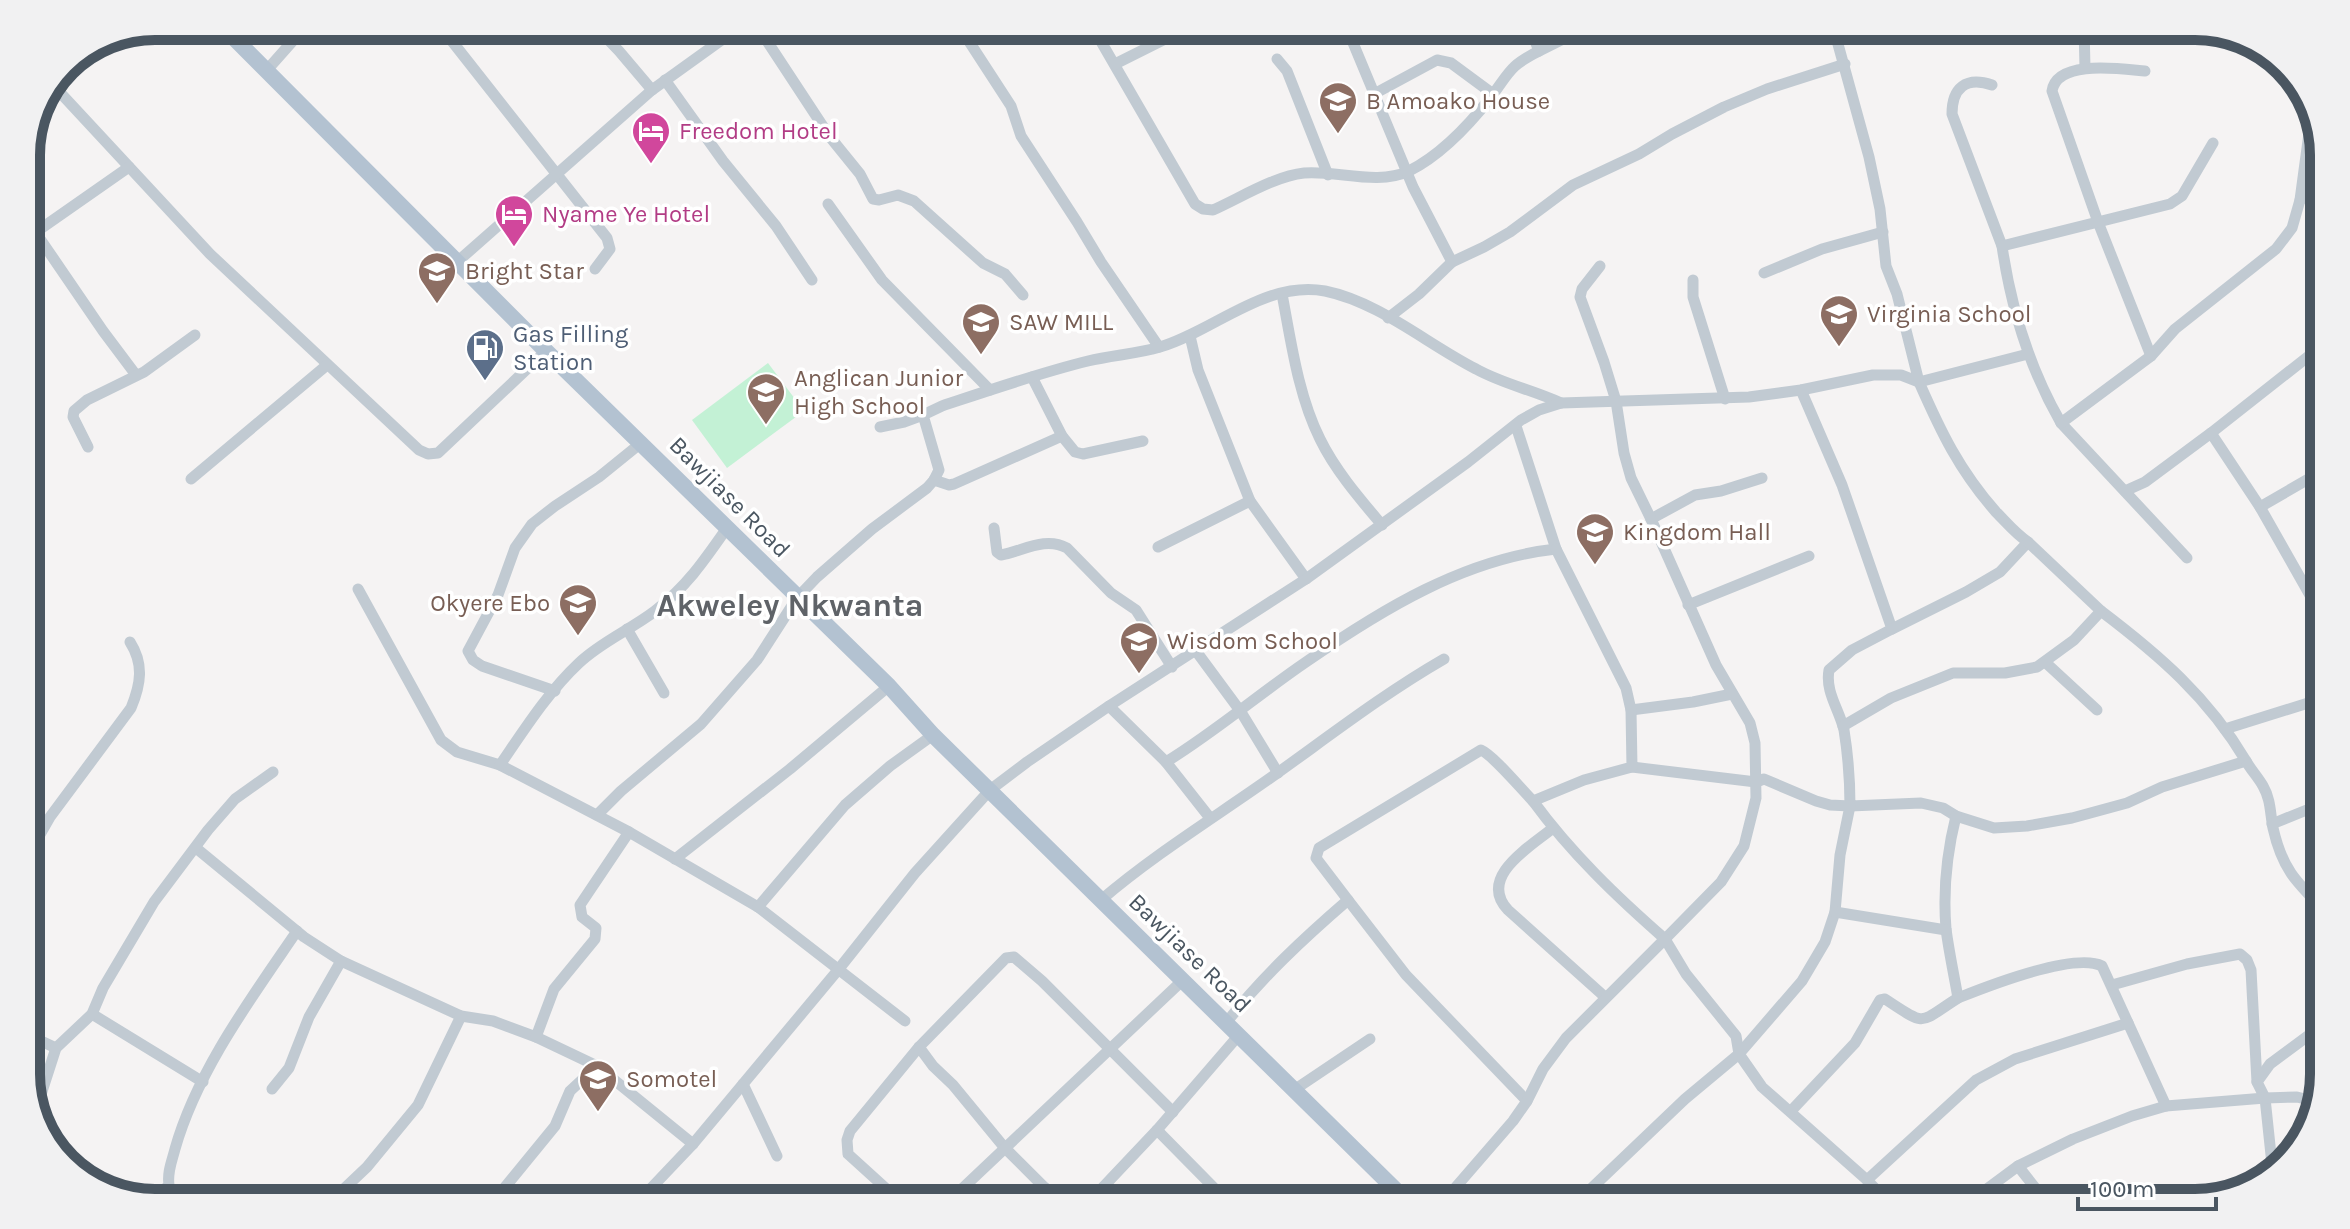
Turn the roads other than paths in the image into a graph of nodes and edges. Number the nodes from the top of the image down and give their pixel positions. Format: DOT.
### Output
graph roads {
  1 [pos="236,40"];
  2 [pos="294,40"];
  3 [pos="451,40"];
  4 [pos="608,40"];
  5 [pos="713,40"];
  6 [pos="720,40"];
  7 [pos="766,40"];
  8 [pos="968,40"];
  9 [pos="1100,40"];
  10 [pos="1163,40"];
  11 [pos="1352,40"];
  12 [pos="1535,40"];
  13 [pos="1561,40"];
  14 [pos="1837,40"];
  15 [pos="2084,40"];
  16 [pos="716,43"];
  17 [pos="1539,51"];
  18 [pos="1277,59"];
  19 [pos="1115,64"];
  20 [pos="1845,64"];
  21 [pos="2085,68"];
  22 [pos="267,70"];
  23 [pos="2145,71"];
  24 [pos="665,80"];
  25 [pos="1992,85"];
  26 [pos="652,90"];
  27 [pos="59,91"];
  28 [pos="1374,94"];
  29 [pos="1493,94"];
  30 [pos="2309,136"];
  31 [pos="2213,143"];
  32 [pos="129,167"];
  33 [pos="1407,172"];
  34 [pos="558,174"];
  35 [pos="1328,175"];
  36 [pos="2310,195"];
  37 [pos="2300,200"];
  38 [pos="828,204"];
  39 [pos="2098,222"];
  40 [pos="40,230"];
  41 [pos="1883,232"];
  42 [pos="2002,246"];
  43 [pos="40,248"];
  44 [pos="457,262"];
  45 [pos="1452,262"];
  46 [pos="1600,266"];
  47 [pos="595,269"];
  48 [pos="1764,273"];
  49 [pos="812,280"];
  50 [pos="1693,280"];
  51 [pos="1282,294"];
  52 [pos="1023,295"];
  53 [pos="1388,318"];
  54 [pos="195,335"];
  55 [pos="1190,336"];
  56 [pos="1159,347"];
  57 [pos="546,351"];
  58 [pos="2028,354"];
  59 [pos="2310,355"];
  60 [pos="2151,356"];
  61 [pos="327,365"];
  62 [pos="136,375"];
  63 [pos="1032,377"];
  64 [pos="1919,382"];
  65 [pos="990,390"];
  66 [pos="1801,390"];
  67 [pos="1725,399"];
  68 [pos="1616,401"];
  69 [pos="1561,403"];
  70 [pos="923,415"];
  71 [pos="2061,423"];
  72 [pos="1516,426"];
  73 [pos="880,427"];
  74 [pos="2211,433"];
  75 [pos="1062,436"];
  76 [pos="1143,441"];
  77 [pos="641,443"];
  78 [pos="88,447"];
  79 [pos="1762,478"];
  80 [pos="2310,478"];
  81 [pos="191,479"];
  82 [pos="934,480"];
  83 [pos="2125,491"];
  84 [pos="1250,501"];
  85 [pos="2260,507"];
  86 [pos="1651,519"];
  87 [pos="1382,525"];
  88 [pos="727,528"];
  89 [pos="994,528"];
  90 [pos="2028,542"];
  91 [pos="1158,547"];
  92 [pos="1556,549"];
  93 [pos="1809,556"];
  94 [pos="2187,558"];
  95 [pos="1306,579"];
  96 [pos="358,589"];
  97 [pos="2310,595"];
  98 [pos="797,598"];
  99 [pos="1688,605"];
  100 [pos="2101,611"];
  101 [pos="627,629"];
  102 [pos="1892,629"];
  103 [pos="130,642"];
  104 [pos="1196,651"];
  105 [pos="1444,659"];
  106 [pos="2045,662"];
  107 [pos="1172,667"];
  108 [pos="889,686"];
  109 [pos="555,691"];
  110 [pos="664,693"];
  111 [pos="1732,694"];
  112 [pos="2310,702"];
  113 [pos="1109,706"];
  114 [pos="1631,710"];
  115 [pos="2097,710"];
  116 [pos="1241,712"];
  117 [pos="1843,726"];
  118 [pos="2225,729"];
  119 [pos="933,735"];
  120 [pos="2246,761"];
  121 [pos="1166,762"];
  122 [pos="500,765"];
  123 [pos="1632,767"];
  124 [pos="273,772"];
  125 [pos="1278,773"];
  126 [pos="1756,782"];
  127 [pos="990,790"];
  128 [pos="1533,801"];
  129 [pos="1850,806"];
  130 [pos="2310,809"];
  131 [pos="597,815"];
  132 [pos="1956,816"];
  133 [pos="1210,818"];
  134 [pos="2272,824"];
  135 [pos="1553,828"];
  136 [pos="629,832"];
  137 [pos="40,834"];
  138 [pos="196,848"];
  139 [pos="675,859"];
  140 [pos="2310,895"];
  141 [pos="1101,900"];
  142 [pos="1348,900"];
  143 [pos="758,907"];
  144 [pos="1835,912"];
  145 [pos="1946,930"];
  146 [pos="297,931"];
  147 [pos="1665,939"];
  148 [pos="341,961"];
  149 [pos="838,970"];
  150 [pos="1183,980"];
  151 [pos="2112,985"];
  152 [pos="1605,997"];
  153 [pos="1958,998"];
  154 [pos="92,1014"];
  155 [pos="461,1016"];
  156 [pos="905,1021"];
  157 [pos="1226,1023"];
  158 [pos="2128,1023"];
  159 [pos="2310,1034"];
  160 [pos="1239,1035"];
  161 [pos="536,1037"];
  162 [pos="1370,1039"];
  163 [pos="40,1041"];
  164 [pos="919,1047"];
  165 [pos="56,1048"];
  166 [pos="1111,1050"];
  167 [pos="1739,1054"];
  168 [pos="597,1066"];
  169 [pos="203,1082"];
  170 [pos="2257,1082"];
  171 [pos="743,1084"];
  172 [pos="272,1089"];
  173 [pos="1294,1090"];
  174 [pos="41,1093"];
  175 [pos="2265,1098"];
  176 [pos="2307,1099"];
  177 [pos="1527,1101"];
  178 [pos="2166,1106"];
  179 [pos="1791,1111"];
  180 [pos="1173,1112"];
  181 [pos="1157,1130"];
  182 [pos="693,1144"];
  183 [pos="1004,1147"];
  184 [pos="777,1156"];
  185 [pos="2271,1160"];
  186 [pos="2018,1166"];
  187 [pos="1867,1180"];
  188 [pos="165,1189"];
  189 [pos="344,1189"];
  190 [pos="503,1189"];
  191 [pos="650,1189"];
  192 [pos="887,1189"];
  193 [pos="961,1189"];
  194 [pos="1047,1189"];
  195 [pos="1101,1189"];
  196 [pos="1215,1189"];
  197 [pos="1395,1189"];
  198 [pos="1454,1189"];
  199 [pos="1590,1189"];
  200 [pos="1876,1189"];
  201 [pos="1987,1189"];
  202 [pos="2036,1189"];
  1 -- 22 [label="main road, Bawjiase Road"];
  2 -- 22 [label="street"];
  3 -- 34 [label="street"];
  4 -- 26 [label="street"];
  5 -- 16 [label="street"];
  6 -- 16 [label="street"];
  7 -- 52 [label="street"];
  8 -- 56 [label="street"];
  9 -- 19 [label="street"];
  10 -- 19 [label="street"];
  11 -- 28 [label="street"];
  12 -- 17 [label="street"];
  13 -- 17 [label="street"];
  14 -- 20 [label="street"];
  15 -- 21 [label="street"];
  16 -- 24 [label="street"];
  17 -- 29 [label="street"];
  18 -- 35 [label="street"];
  19 -- 35 [label="street"];
  20 -- 41 [label="street"];
  20 -- 45 [label="street"];
  21 -- 23 [label="street"];
  21 -- 39 [label="street"];
  22 -- 44 [label="main road, Bawjiase Road"];
  24 -- 26 [label="street"];
  24 -- 49 [label="street"];
  25 -- 42 [label="street"];
  26 -- 34 [label="street"];
  27 -- 32 [label="street"];
  28 -- 29 [label="street"];
  28 -- 33 [label="street"];
  29 -- 33 [label="street"];
  30 -- 37 [label="street"];
  31 -- 39 [label="street"];
  32 -- 40 [label="street"];
  32 -- 61 [label="street"];
  33 -- 35 [label="street"];
  33 -- 45 [label="street"];
  34 -- 44 [label="street"];
  34 -- 47 [label="street"];
  36 -- 37 [label="street"];
  37 -- 60 [label="street"];
  38 -- 65 [label="street"];
  39 -- 42 [label="street"];
  39 -- 60 [label="street"];
  41 -- 48 [label="street"];
  41 -- 64 [label="street"];
  42 -- 58 [label="street"];
  43 -- 62 [label="street"];
  44 -- 57 [label="main road, Bawjiase Road"];
  45 -- 53 [label="street"];
  46 -- 68 [label="street"];
  50 -- 67 [label="street"];
  51 -- 53 [label="street"];
  51 -- 55 [label="street"];
  51 -- 87 [label="street"];
  53 -- 69 [label="street"];
  54 -- 62 [label="street"];
  55 -- 56 [label="street"];
  55 -- 84 [label="street"];
  56 -- 63 [label="street"];
  57 -- 61 [label="street"];
  57 -- 77 [label="main road, Bawjiase Road"];
  58 -- 64 [label="street"];
  58 -- 71 [label="street"];
  59 -- 74 [label="street"];
  60 -- 71 [label="street"];
  61 -- 81 [label="street"];
  62 -- 78 [label="street"];
  63 -- 65 [label="street"];
  63 -- 75 [label="street"];
  64 -- 66 [label="street"];
  64 -- 90 [label="street"];
  65 -- 70 [label="street"];
  66 -- 67 [label="street"];
  66 -- 102 [label="street"];
  67 -- 68 [label="street"];
  68 -- 69 [label="street"];
  68 -- 86 [label="street"];
  69 -- 72 [label="street"];
  70 -- 73 [label="street"];
  70 -- 82 [label="street"];
  71 -- 83 [label="street"];
  72 -- 87 [label="street"];
  72 -- 92 [label="street"];
  74 -- 83 [label="street"];
  74 -- 85 [label="street"];
  75 -- 76 [label="street"];
  75 -- 82 [label="street"];
  77 -- 88 [label="main road, Bawjiase Road"];
  77 -- 109 [label="street"];
  79 -- 86 [label="street"];
  80 -- 85 [label="street"];
  82 -- 98 [label="street"];
  83 -- 94 [label="street"];
  84 -- 91 [label="street"];
  84 -- 95 [label="street"];
  85 -- 97 [label="street"];
  86 -- 99 [label="street"];
  87 -- 95 [label="street"];
  88 -- 98 [label="main road, Bawjiase Road"];
  88 -- 101 [label="street"];
  89 -- 107 [label="street"];
  90 -- 100 [label="street"];
  90 -- 102 [label="street"];
  92 -- 114 [label="street"];
  92 -- 116 [label="street"];
  93 -- 99 [label="street"];
  95 -- 104 [label="street"];
  96 -- 122 [label="street"];
  98 -- 108 [label="main road, Bawjiase Road"];
  98 -- 131 [label="street"];
  99 -- 111 [label="street"];
  100 -- 106 [label="street"];
  100 -- 118 [label="street"];
  101 -- 109 [label="street"];
  101 -- 110 [label="street"];
  102 -- 117 [label="street"];
  103 -- 137 [label="street"];
  104 -- 107 [label="street"];
  104 -- 116 [label="street"];
  105 -- 125 [label="street"];
  106 -- 115 [label="street"];
  106 -- 117 [label="street"];
  107 -- 113 [label="street"];
  108 -- 119 [label="main road, Bawjiase Road"];
  108 -- 139 [label="street"];
  109 -- 122 [label="street"];
  111 -- 114 [label="street"];
  111 -- 126 [label="street"];
  112 -- 118 [label="street"];
  113 -- 121 [label="street"];
  113 -- 127 [label="street"];
  114 -- 123 [label="street"];
  116 -- 121 [label="street"];
  116 -- 125 [label="street"];
  117 -- 129 [label="street"];
  118 -- 120 [label="street"];
  119 -- 127 [label="main road, Bawjiase Road"];
  119 -- 143 [label="street"];
  120 -- 132 [label="street"];
  120 -- 134 [label="street"];
  121 -- 133 [label="street"];
  122 -- 131 [label="street"];
  123 -- 126 [label="street"];
  123 -- 128 [label="street"];
  124 -- 138 [label="street"];
  125 -- 133 [label="street"];
  126 -- 129 [label="street"];
  126 -- 147 [label="street"];
  127 -- 141 [label="main road, Bawjiase Road"];
  127 -- 149 [label="street"];
  128 -- 135 [label="street"];
  128 -- 142 [label="street"];
  129 -- 132 [label="street"];
  129 -- 144 [label="street"];
  130 -- 134 [label="street"];
  131 -- 136 [label="street"];
  132 -- 145 [label="street"];
  133 -- 141 [label="street"];
  134 -- 140 [label="street"];
  135 -- 147 [label="street"];
  135 -- 152 [label="street"];
  136 -- 139 [label="street"];
  136 -- 161 [label="street"];
  138 -- 146 [label="street"];
  138 -- 154 [label="street"];
  139 -- 143 [label="street"];
  141 -- 150 [label="main road, Bawjiase Road"];
  142 -- 157 [label="street"];
  142 -- 177 [label="street"];
  143 -- 149 [label="street"];
  144 -- 145 [label="street"];
  144 -- 167 [label="street"];
  145 -- 153 [label="street"];
  146 -- 148 [label="street"];
  146 -- 169 [label="street"];
  147 -- 152 [label="street"];
  147 -- 167 [label="street"];
  148 -- 155 [label="street"];
  148 -- 172 [label="street"];
  149 -- 156 [label="street"];
  149 -- 171 [label="street"];
  150 -- 157 [label="main road, Bawjiase Road"];
  150 -- 166 [label="street"];
  151 -- 153 [label="street"];
  151 -- 158 [label="street"];
  151 -- 170 [label="street"];
  152 -- 177 [label="street"];
  153 -- 179 [label="street"];
  154 -- 165 [label="street"];
  154 -- 169 [label="street"];
  155 -- 161 [label="street"];
  155 -- 189 [label="street"];
  157 -- 160 [label="main road, Bawjiase Road"];
  158 -- 178 [label="street"];
  158 -- 187 [label="street"];
  159 -- 170 [label="street"];
  160 -- 173 [label="main road, Bawjiase Road"];
  160 -- 180 [label="street"];
  161 -- 168 [label="street"];
  162 -- 173 [label="street"];
  163 -- 165 [label="street"];
  164 -- 166 [label="street"];
  164 -- 183 [label="street"];
  164 -- 192 [label="street"];
  165 -- 174 [label="street"];
  166 -- 180 [label="street"];
  166 -- 183 [label="street"];
  167 -- 179 [label="street"];
  167 -- 199 [label="street"];
  168 -- 182 [label="street"];
  168 -- 190 [label="street"];
  169 -- 188 [label="street"];
  170 -- 175 [label="street"];
  171 -- 182 [label="street"];
  171 -- 184 [label="street"];
  173 -- 197 [label="main road, Bawjiase Road"];
  175 -- 176 [label="street"];
  175 -- 178 [label="street"];
  175 -- 185 [label="street"];
  177 -- 198 [label="street"];
  178 -- 186 [label="street"];
  179 -- 187 [label="street"];
  180 -- 181 [label="street"];
  181 -- 195 [label="street"];
  181 -- 196 [label="street"];
  182 -- 191 [label="street"];
  183 -- 193 [label="street"];
  183 -- 194 [label="street"];
  186 -- 201 [label="street"];
  186 -- 202 [label="street"];
  187 -- 200 [label="street"];
}
